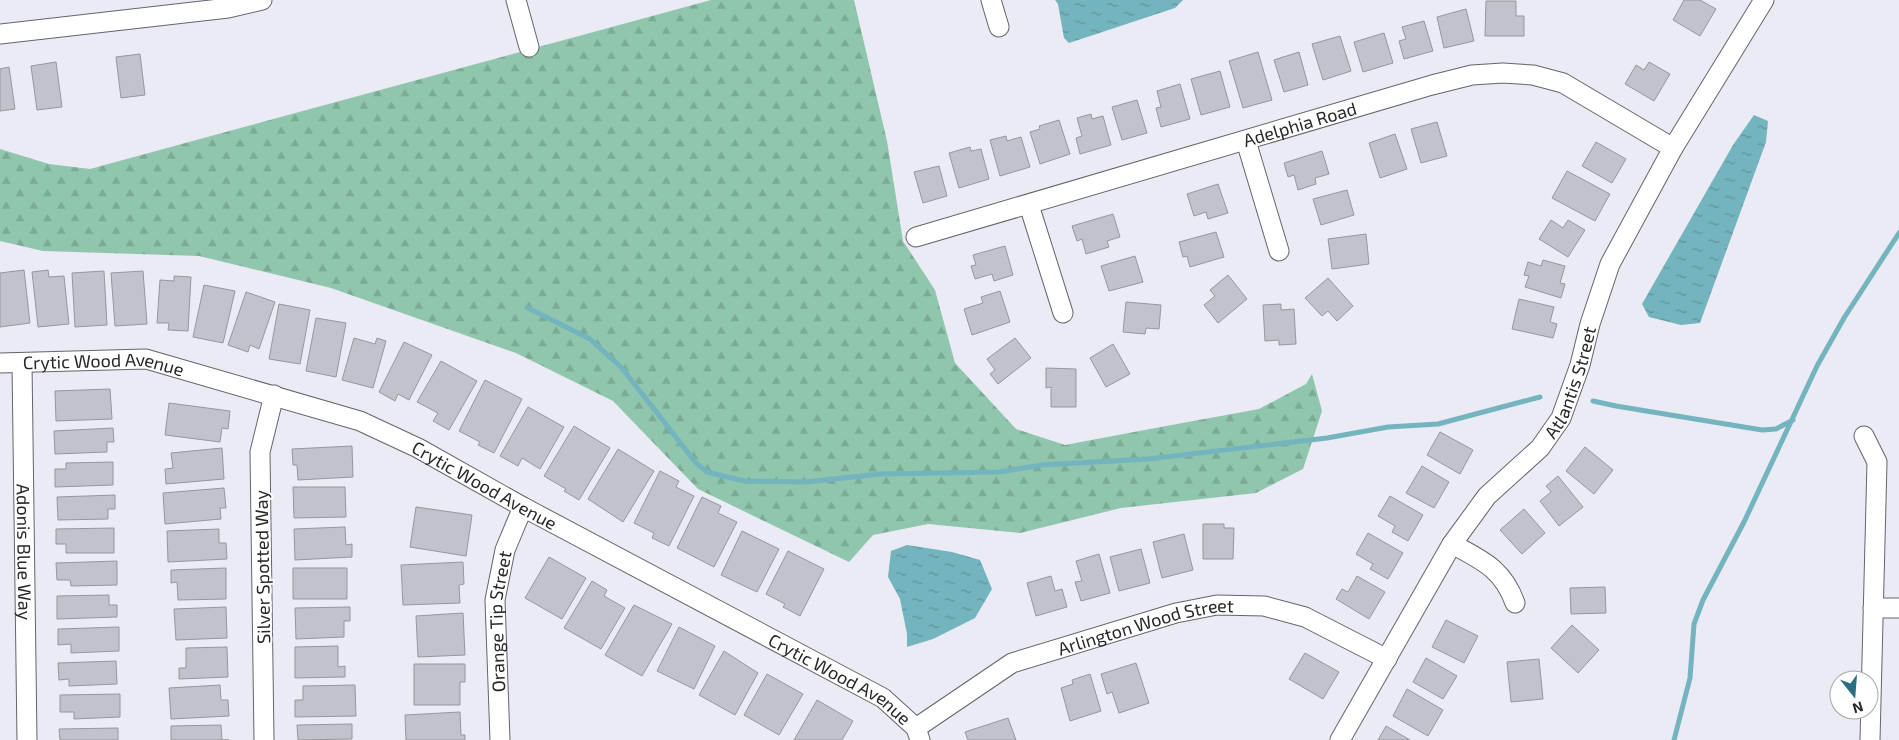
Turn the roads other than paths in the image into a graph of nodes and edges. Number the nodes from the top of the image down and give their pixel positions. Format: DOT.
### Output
graph roads {
  1 [pos="262,0"];
  2 [pos="516,0"];
  3 [pos="991,0"];
  4 [pos="1764,0"];
  5 [pos="999,27"];
  6 [pos="0,34"];
  7 [pos="529,47"];
  8 [pos="1246,141"];
  9 [pos="1673,148"];
  10 [pos="1029,205"];
  11 [pos="916,237"];
  12 [pos="1279,251"];
  13 [pos="1063,313"];
  14 [pos="22,363"];
  15 [pos="0,364"];
  16 [pos="274,395"];
  17 [pos="1864,436"];
  18 [pos="523,507"];
  19 [pos="1452,544"];
  20 [pos="1516,603"];
  21 [pos="1873,608"];
  22 [pos="1899,608"];
  23 [pos="1387,659"];
  24 [pos="918,734"];
  25 [pos="27,740"];
  26 [pos="264,740"];
  27 [pos="500,740"];
  28 [pos="1340,740"];
  29 [pos="1870,740"];
  1 -- 6 [label="street"];
  2 -- 7 [label="street"];
  3 -- 5 [label="street"];
  4 -- 9 [label="street, Atlantis Street"];
  8 -- 9 [label="street, Adelphia Road"];
  8 -- 10 [label="street, Adelphia Road"];
  8 -- 12 [label="street"];
  9 -- 19 [label="street, Atlantis Street"];
  10 -- 11 [label="street, Adelphia Road"];
  10 -- 13 [label="street"];
  14 -- 15 [label="street, Crytic Wood Avenue"];
  14 -- 16 [label="street, Crytic Wood Avenue"];
  14 -- 25 [label="street, Adonis Blue Way"];
  16 -- 18 [label="street, Crytic Wood Avenue"];
  16 -- 26 [label="street, Silver Spotted Way"];
  17 -- 21 [label="street"];
  18 -- 24 [label="street, Crytic Wood Avenue"];
  18 -- 27 [label="street, Orange Tip Street"];
  19 -- 20 [label="street"];
  19 -- 23 [label="street, Atlantis Street"];
  21 -- 22 [label="street"];
  21 -- 29 [label="street"];
  23 -- 24 [label="street, Arlington Wood Street"];
  23 -- 28 [label="street, Atlantis Street"];
}
